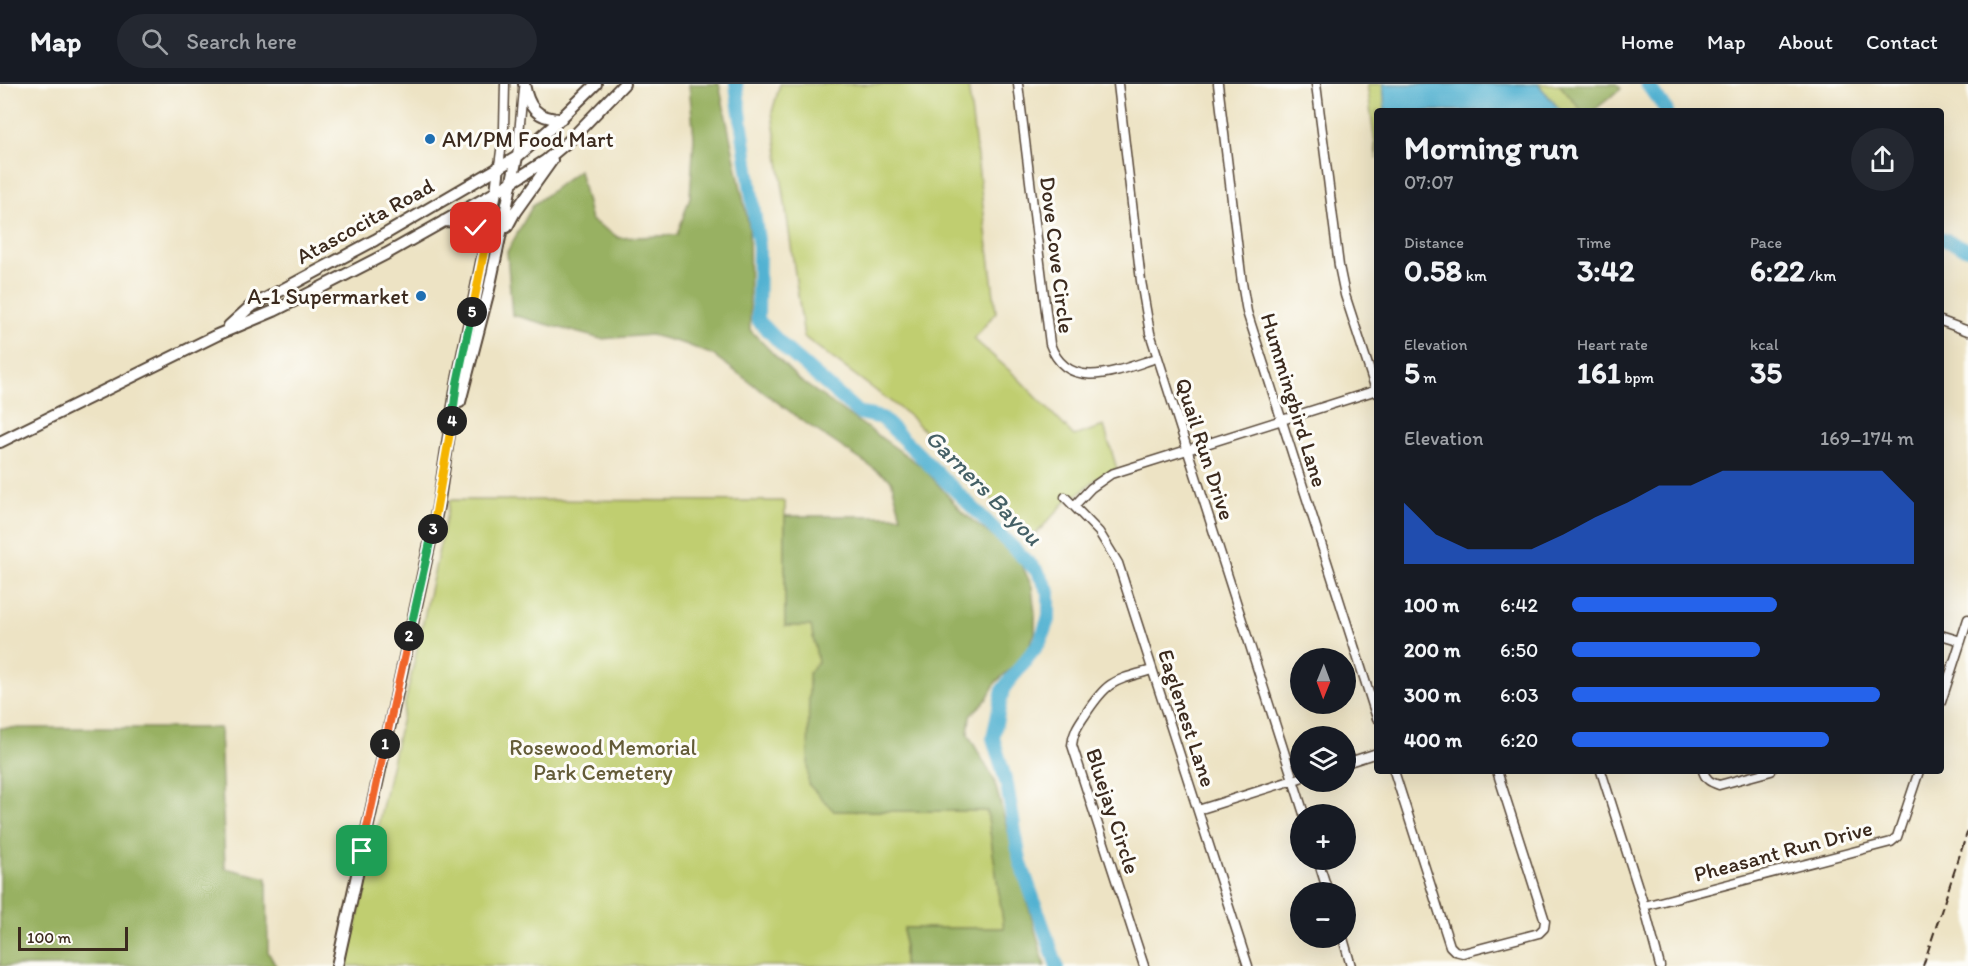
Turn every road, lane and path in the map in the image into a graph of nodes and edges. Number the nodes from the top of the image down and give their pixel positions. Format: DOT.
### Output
graph roads {
  1 [pos="505,84"];
  2 [pos="524,84"];
  3 [pos="596,84"];
  4 [pos="624,84"];
  5 [pos="1018,84"];
  6 [pos="1118,84"];
  7 [pos="1218,84"];
  8 [pos="1316,84"];
  9 [pos="561,119"];
  10 [pos="566,143"];
  11 [pos="517,157"];
  12 [pos="499,166"];
  13 [pos="513,181"];
  14 [pos="496,192"];
  15 [pos="444,222"];
  16 [pos="500,241"];
  17 [pos="485,247"];
  18 [pos="1944,322"];
  19 [pos="1968,331"];
  20 [pos="223,332"];
  21 [pos="1157,358"];
  22 [pos="1374,382"];
  23 [pos="1374,392"];
  24 [pos="1281,421"];
  25 [pos="0,442"];
  26 [pos="449,446"];
  27 [pos="1187,452"];
  28 [pos="1065,497"];
  29 [pos="1074,506"];
  30 [pos="1968,619"];
  31 [pos="1944,635"];
  32 [pos="1961,641"];
  33 [pos="1152,670"];
  34 [pos="1944,693"];
  35 [pos="1374,709"];
  36 [pos="1374,754"];
  37 [pos="1290,758"];
  38 [pos="1356,760"];
  39 [pos="1395,774"];
  40 [pos="1498,774"];
  41 [pos="1602,774"];
  42 [pos="1704,774"];
  43 [pos="1761,774"];
  44 [pos="1917,774"];
  45 [pos="1290,781"];
  46 [pos="1198,810"];
  47 [pos="1644,906"];
  48 [pos="1346,948"];
  49 [pos="337,966"];
  50 [pos="1144,966"];
  51 [pos="1248,966"];
  52 [pos="1351,966"];
  53 [pos="1660,966"];
  1 -- 12 [label="street"];
  2 -- 9 [label="main road"];
  2 -- 11 [label="street"];
  3 -- 9 [label="main road, Atascocita Road"];
  4 -- 10 [label="main road"];
  5 -- 21 [label="street, Dove Cove Circle"];
  6 -- 21 [label="street, Quail Run Drive"];
  7 -- 24 [label="street, Hummingbird Lane"];
  8 -- 22 [label="street"];
  9 -- 11 [label="main road, Atascocita Road"];
  10 -- 13 [label="main road, Atascocita Road"];
  10 -- 16 [label="main road"];
  11 -- 12 [label="main road, Atascocita Road"];
  11 -- 13 [label="main road"];
  12 -- 14 [label="main road"];
  12 -- 20 [label="main road, Atascocita Road"];
  13 -- 14 [label="main road, Atascocita Road"];
  13 -- 16 [label="main road"];
  14 -- 15 [label="main road, Atascocita Road"];
  14 -- 17 [label="main road"];
  15 -- 17 [label="main road"];
  15 -- 20 [label="main road, Atascocita Road"];
  16 -- 26 [label="main road"];
  17 -- 26 [label="main road"];
  18 -- 19 [label="street"];
  20 -- 25 [label="main road, Atascocita Road"];
  21 -- 27 [label="street, Quail Run Drive"];
  23 -- 24 [label="street"];
  24 -- 27 [label="street"];
  24 -- 35 [label="street, Hummingbird Lane"];
  26 -- 49 [label="main road"];
  27 -- 29 [label="street"];
  27 -- 37 [label="street, Quail Run Drive"];
  28 -- 29 [label="street, Eaglenest Lane"];
  29 -- 33 [label="street, Eaglenest Lane"];
  30 -- 32 [label="street"];
  31 -- 32 [label="street"];
  32 -- 34 [label="street"];
  33 -- 46 [label="street, Eaglenest Lane"];
  33 -- 50 [label="street, Bluejay Circle"];
  36 -- 38 [label="street"];
  39 -- 40 [label="street"];
  41 -- 47 [label="street"];
  42 -- 43 [label="street"];
  44 -- 47 [label="street, Pheasant Run Drive"];
  45 -- 46 [label="street"];
  46 -- 51 [label="street, Eaglenest Lane"];
  47 -- 53 [label="street"];
  48 -- 52 [label="street"];
}
